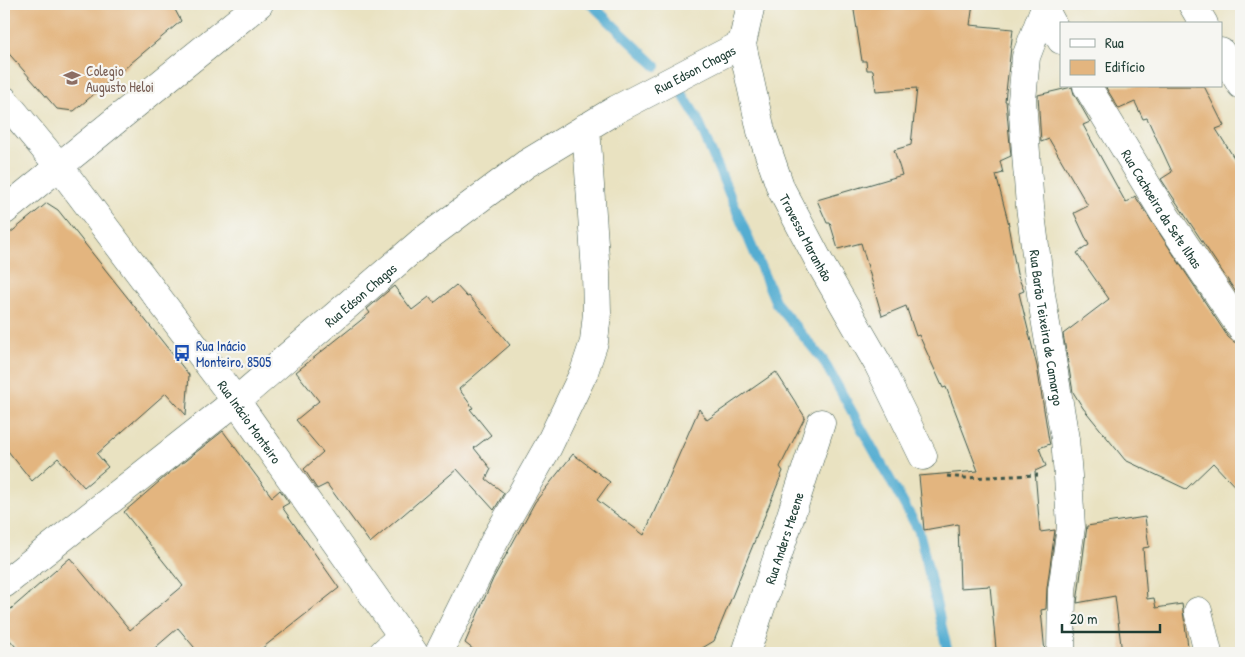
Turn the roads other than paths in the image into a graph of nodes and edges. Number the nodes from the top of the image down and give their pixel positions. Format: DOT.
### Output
graph roads {
  1 [pos="259,4"];
  2 [pos="751,4"];
  3 [pos="1192,4"];
  4 [pos="1045,6"];
  5 [pos="1203,22"];
  6 [pos="1060,38"];
  7 [pos="742,44"];
  8 [pos="1222,54"];
  9 [pos="1241,85"];
  10 [pos="1088,88"];
  11 [pos="4,100"];
  12 [pos="586,127"];
  13 [pos="58,165"];
  14 [pos="4,211"];
  15 [pos="1241,328"];
  16 [pos="236,401"];
  17 [pos="821,423"];
  18 [pos="923,456"];
  19 [pos="4,584"];
  20 [pos="1198,611"];
  21 [pos="400,648"];
  22 [pos="439,653"];
  23 [pos="746,653"];
  24 [pos="1061,653"];
  25 [pos="1208,653"];
  1 -- 13 [label="street"];
  2 -- 7 [label="street, Travessa Maranhão"];
  3 -- 5 [label="street"];
  4 -- 6 [label="street"];
  4 -- 24 [label="street, Rua Barão Teixeira de Camargo"];
  7 -- 12 [label="street, Rua Edson Chagas"];
  7 -- 18 [label="street, Travessa Maranhão"];
  8 -- 9 [label="street"];
  10 -- 15 [label="street, Rua Cachoeira da Sete Ilhas"];
  11 -- 13 [label="street, Rua Inácio Monteiro"];
  12 -- 16 [label="street, Rua Edson Chagas"];
  12 -- 22 [label="street"];
  13 -- 14 [label="street"];
  13 -- 16 [label="street, Rua Inácio Monteiro"];
  16 -- 19 [label="street, Rua Edson Chagas"];
  16 -- 21 [label="street, Rua Inácio Monteiro"];
  17 -- 23 [label="street, Rua Anders Mecene"];
  20 -- 25 [label="street"];
}
